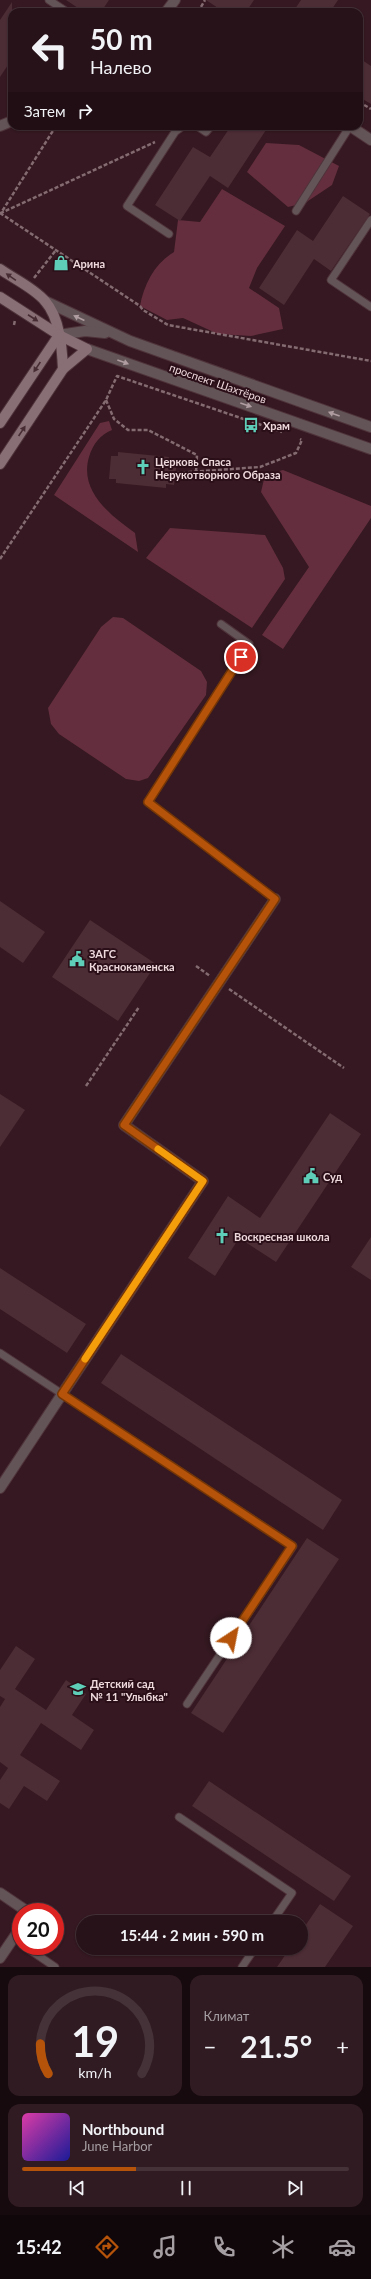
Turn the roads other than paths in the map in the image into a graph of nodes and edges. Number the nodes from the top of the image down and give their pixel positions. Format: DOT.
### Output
graph roads {
  1 [pos="49,0"];
  2 [pos="61,8"];
  3 [pos="178,130"];
  4 [pos="347,130"];
  5 [pos="356,130"];
  6 [pos="371,140"];
  7 [pos="296,211"];
  8 [pos="371,220"];
  9 [pos="169,234"];
  10 [pos="0,269"];
  11 [pos="0,297"];
  12 [pos="45,301"];
  13 [pos="371,307"];
  14 [pos="113,334"];
  15 [pos="59,335"];
  16 [pos="87,349"];
  17 [pos="63,369"];
  18 [pos="0,423"];
  19 [pos="371,427"];
  20 [pos="371,449"];
  21 [pos="0,464"];
  22 [pos="221,624"];
  23 [pos="275,899"];
  24 [pos="0,1353"];
  25 [pos="62,1394"];
  26 [pos="0,1488"];
  27 [pos="187,1704"];
  28 [pos="179,1817"];
  29 [pos="0,1893"];
  30 [pos="15,1903"];
  31 [pos="277,1915"];
  32 [pos="12,1940"];
  33 [pos="37,1955"];
  34 [pos="250,1955"];
  35 [pos="0,1958"];
  36 [pos="55,1967"];
  37 [pos="242,1967"];
  1 -- 2 [label="lane"];
  3 -- 9 [label="lane"];
  4 -- 7 [label="lane"];
  5 -- 6 [label="street"];
  8 -- 13 [label="lane"];
  12 -- 10 [label="main road, проспект Шахтёров, one-way"];
  11 -- 15 [label="main road, проспект Шахтёров, one-way"];
  14 -- 12 [label="street, проспект Шахтёров, one-way"];
  12 -- 15 [label="main road, проспект Шахтёров"];
  14 -- 15 [label="street, проспект Шахтёров"];
  19 -- 14 [label="street, проспект Шахтёров, one-way"];
  15 -- 16 [label="main road, проспект Шахтёров"];
  15 -- 17 [label="main road, проспект Шахтёров"];
  15 -- 18 [label="main road, one-way"];
  16 -- 17 [label="main road"];
  16 -- 20 [label="street, проспект Шахтёров, one-way"];
  21 -- 17 [label="main road, one-way"];
  22 -- 23 [label="lane"];
  23 -- 25 [label="street"];
  24 -- 25 [label="lane"];
  25 -- 26 [label="street"];
  25 -- 27 [label="lane"];
  28 -- 31 [label="lane"];
  29 -- 30 [label="street"];
  32 -- 35 [label="street"];
  33 -- 36 [label="lane"];
  34 -- 37 [label="lane"];
}
